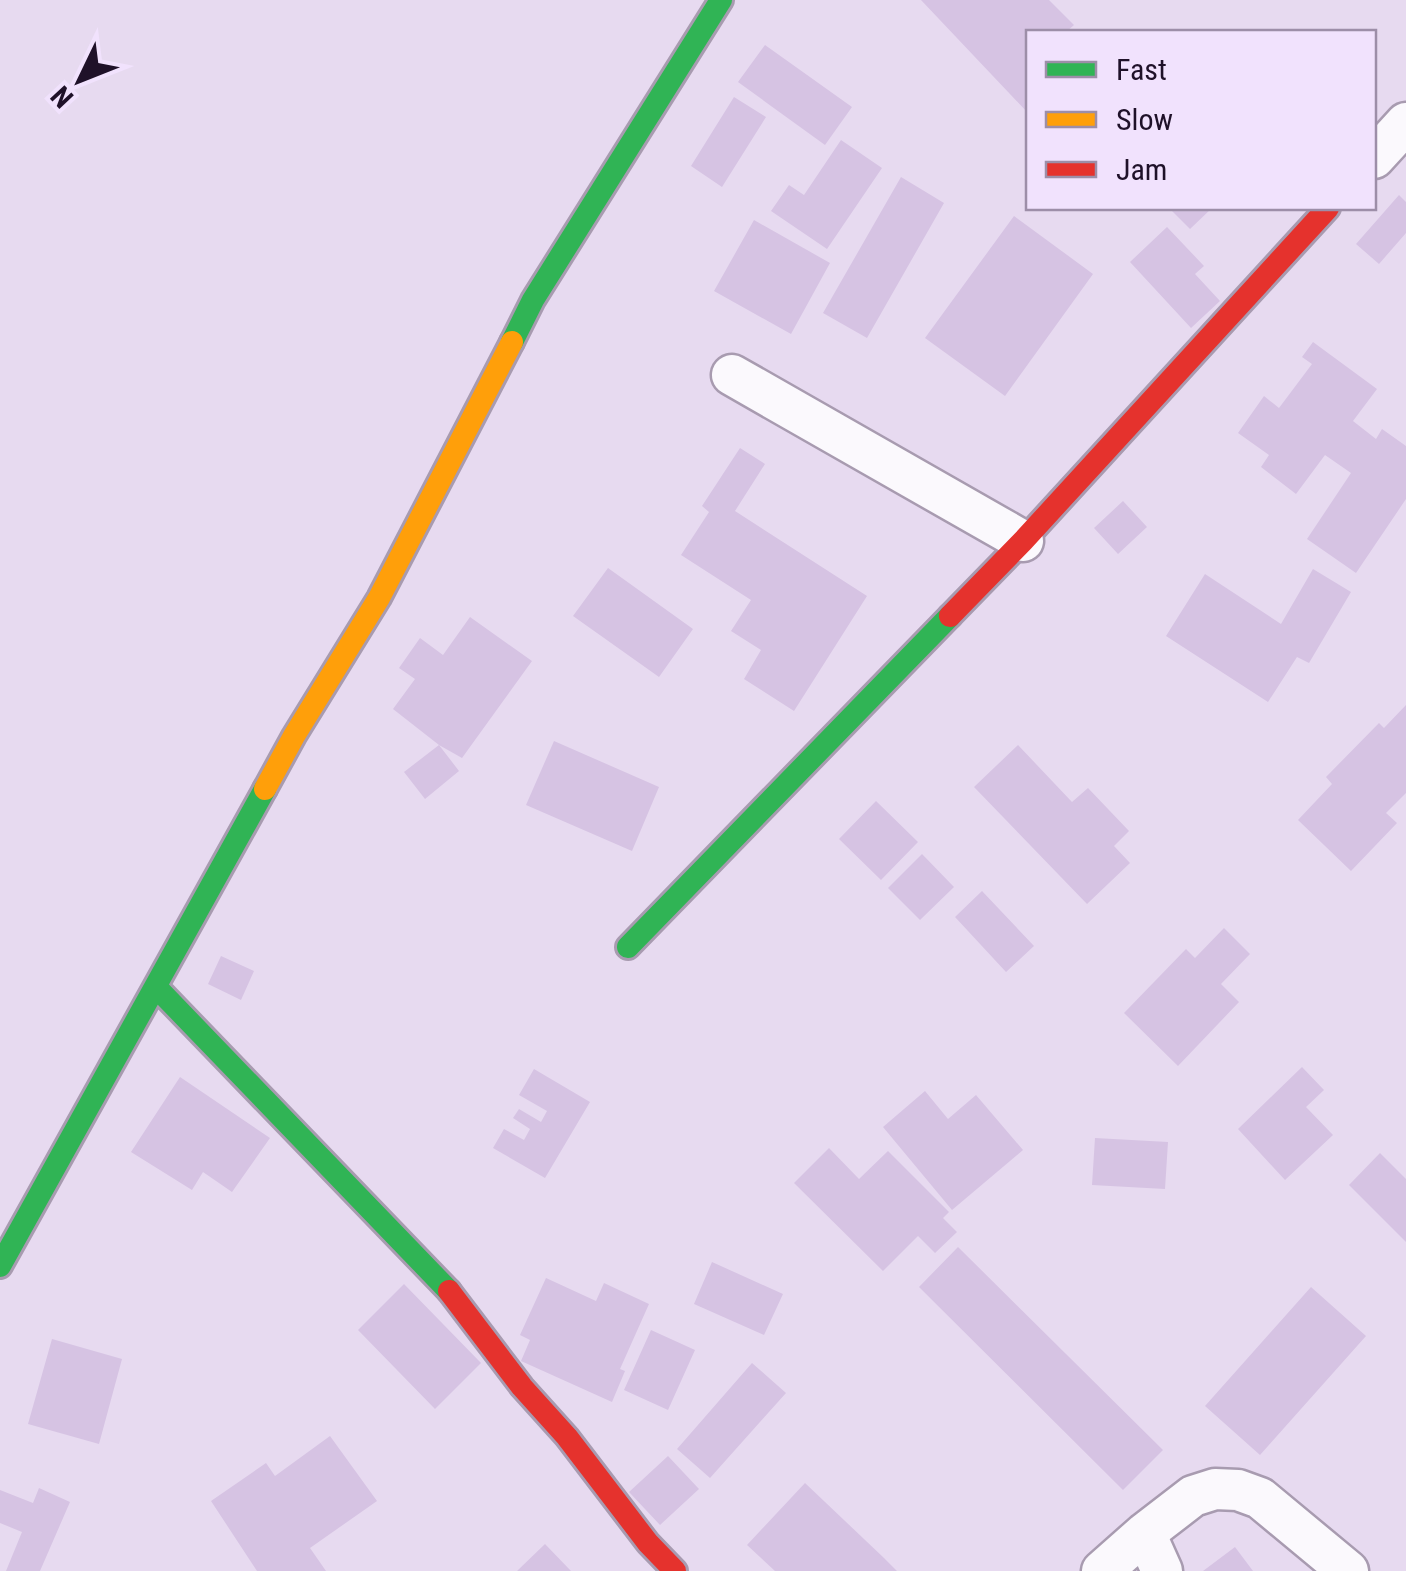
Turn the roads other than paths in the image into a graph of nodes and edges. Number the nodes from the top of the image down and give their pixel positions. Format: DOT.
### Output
graph roads {
  1 [pos="721,0"];
  2 [pos="1406,123"];
  3 [pos="1376,156"];
  4 [pos="1326,210"];
  5 [pos="732,375"];
  6 [pos="1023,541"];
  7 [pos="628,948"];
  8 [pos="156,988"];
  9 [pos="0,1266"];
  10 [pos="1145,1533"];
  11 [pos="675,1571"];
  12 [pos="1102,1571"];
  13 [pos="1162,1571"];
  14 [pos="1348,1571"];
  1 -- 8 [label="street"];
  2 -- 3 [label="street"];
  4 -- 6 [label="street"];
  5 -- 6 [label="street"];
  6 -- 7 [label="street"];
  8 -- 9 [label="street"];
  8 -- 11 [label="street"];
  10 -- 12 [label="street"];
  10 -- 13 [label="street"];
  10 -- 14 [label="street"];
}
